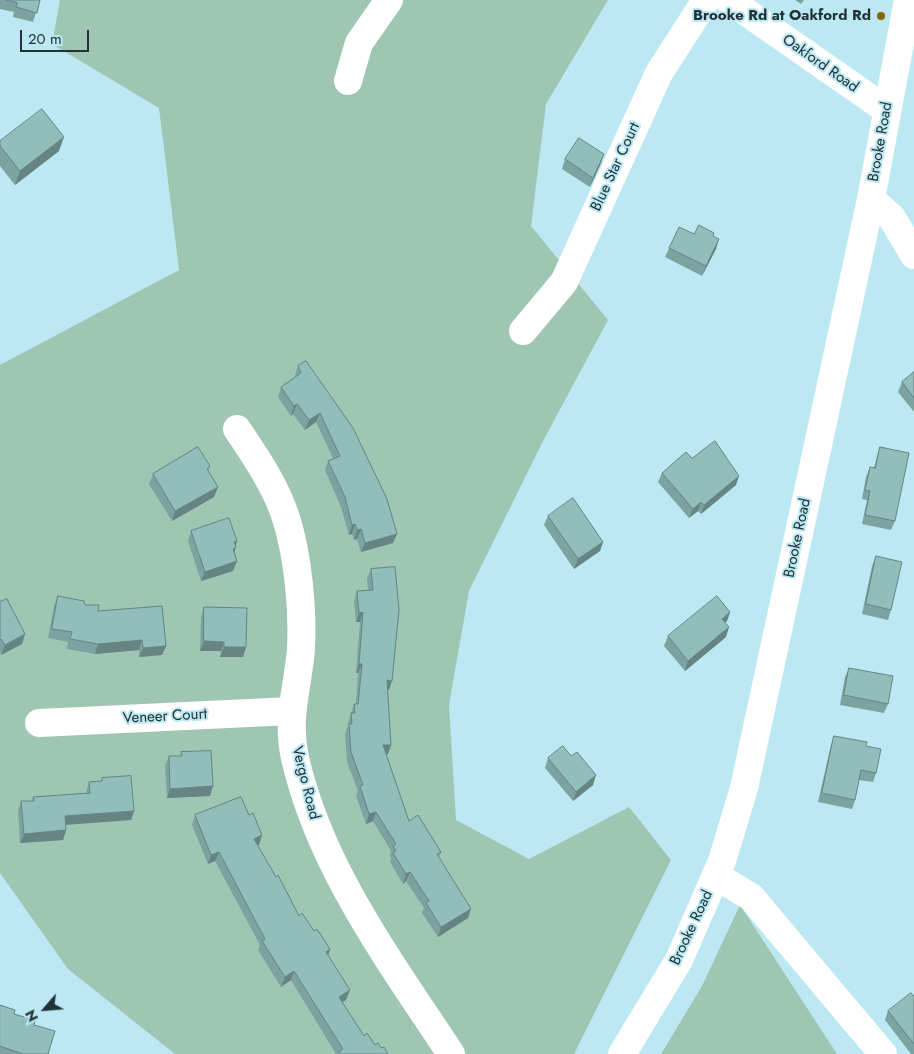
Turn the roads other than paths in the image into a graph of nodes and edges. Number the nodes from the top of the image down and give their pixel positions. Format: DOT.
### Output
graph roads {
  1 [pos="389,0"];
  2 [pos="706,0"];
  3 [pos="729,0"];
  4 [pos="908,0"];
  5 [pos="348,81"];
  6 [pos="887,110"];
  7 [pos="870,199"];
  8 [pos="914,255"];
  9 [pos="523,331"];
  10 [pos="237,428"];
  11 [pos="291,711"];
  12 [pos="38,723"];
  13 [pos="716,876"];
  14 [pos="451,1054"];
  15 [pos="622,1054"];
  16 [pos="883,1054"];
  1 -- 5 [label="street"];
  2 -- 9 [label="street, Blue Star Court"];
  3 -- 6 [label="street, Oakford Road"];
  4 -- 6 [label="street, Brooke Road"];
  6 -- 7 [label="street, Brooke Road"];
  7 -- 8 [label="street"];
  7 -- 13 [label="street, Brooke Road"];
  10 -- 11 [label="street, Vergo Road"];
  11 -- 12 [label="street, Veneer Court"];
  11 -- 14 [label="street, Vergo Road"];
  13 -- 15 [label="street, Brooke Road"];
  13 -- 16 [label="street"];
}
